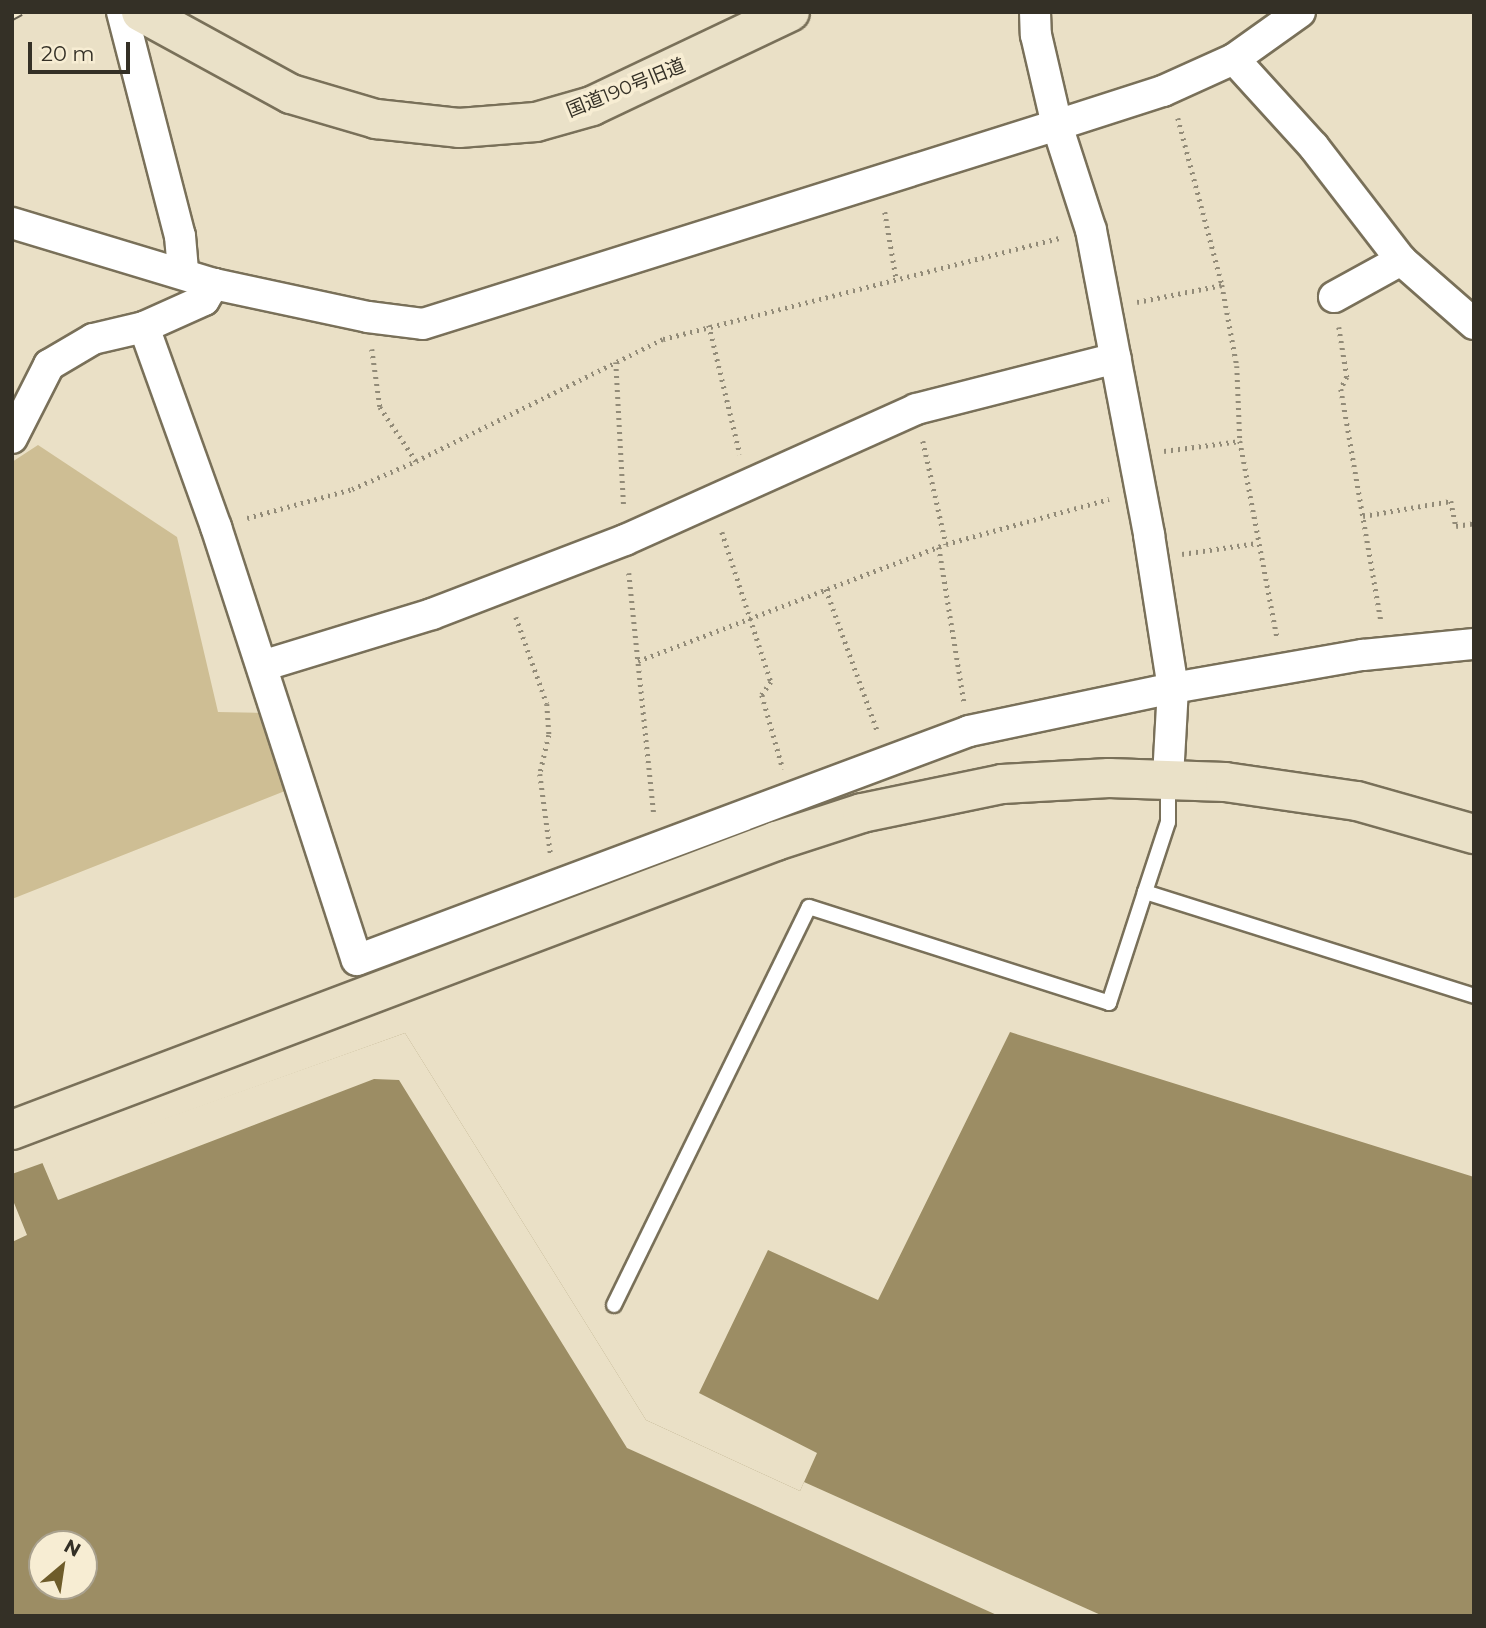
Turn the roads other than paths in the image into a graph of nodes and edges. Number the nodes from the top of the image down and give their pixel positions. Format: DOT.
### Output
graph roads {
  1 [pos="122,12"];
  2 [pos="141,12"];
  3 [pos="790,12"];
  4 [pos="1035,12"];
  5 [pos="1300,12"];
  6 [pos="1234,59"];
  7 [pos="1057,125"];
  8 [pos="12,223"];
  9 [pos="1401,260"];
  10 [pos="183,272"];
  11 [pos="214,284"];
  12 [pos="1334,297"];
  13 [pos="1474,324"];
  14 [pos="144,327"];
  15 [pos="1116,358"];
  16 [pos="12,438"];
  17 [pos="1474,644"];
  18 [pos="262,666"];
  19 [pos="1173,688"];
  20 [pos="1168,778"];
  21 [pos="1474,834"];
  22 [pos="1145,892"];
  23 [pos="1474,996"];
  24 [pos="12,1130"];
  25 [pos="614,1305"];
  1 -- 10 [label="street"];
  2 -- 3 [label="street, 国道190号旧道"];
  4 -- 7 [label="street"];
  5 -- 6 [label="street"];
  6 -- 7 [label="street"];
  6 -- 9 [label="street"];
  7 -- 11 [label="street"];
  7 -- 15 [label="street"];
  8 -- 10 [label="street"];
  9 -- 12 [label="street"];
  9 -- 13 [label="street"];
  10 -- 11 [label="street"];
  11 -- 14 [label="street"];
  14 -- 16 [label="street"];
  14 -- 18 [label="street"];
  15 -- 18 [label="street"];
  15 -- 19 [label="street"];
  17 -- 19 [label="street"];
  18 -- 19 [label="street"];
  19 -- 20 [label="street"];
  20 -- 21 [label="street"];
  20 -- 22 [label="lane"];
  20 -- 24 [label="street"];
  22 -- 23 [label="lane"];
  22 -- 25 [label="lane"];
}
